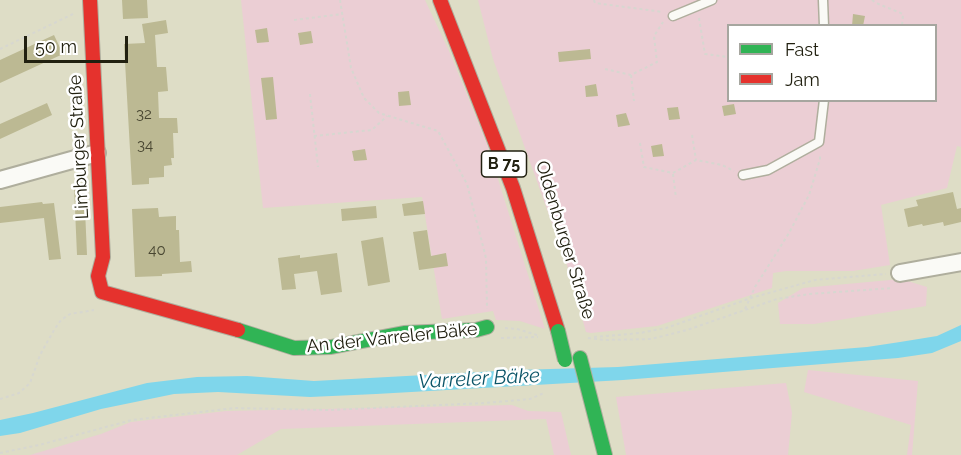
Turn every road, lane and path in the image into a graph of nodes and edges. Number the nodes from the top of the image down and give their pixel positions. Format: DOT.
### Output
graph roads {
  1 [pos="340,0"];
  2 [pos="440,0"];
  3 [pos="594,0"];
  4 [pos="712,0"];
  5 [pos="823,0"];
  6 [pos="872,0"];
  7 [pos="91,4"];
  8 [pos="697,6"];
  9 [pos="342,14"];
  10 [pos="673,16"];
  11 [pos="294,20"];
  12 [pos="824,24"];
  13 [pos="902,24"];
  14 [pos="0,49"];
  15 [pos="727,57"];
  16 [pos="605,69"];
  17 [pos="631,75"];
  18 [pos="310,94"];
  19 [pos="634,101"];
  20 [pos="824,102"];
  21 [pos="387,115"];
  22 [pos="692,135"];
  23 [pos="314,136"];
  24 [pos="819,142"];
  25 [pos="640,143"];
  26 [pos="97,153"];
  27 [pos="696,160"];
  28 [pos="318,167"];
  29 [pos="673,173"];
  30 [pos="743,175"];
  31 [pos="0,180"];
  32 [pos="676,198"];
  33 [pos="961,262"];
  34 [pos="900,280"];
  35 [pos="102,292"];
  36 [pos="751,298"];
  37 [pos="745,309"];
  38 [pos="95,310"];
  39 [pos="487,327"];
  40 [pos="552,334"];
  41 [pos="514,337"];
  42 [pos="579,353"];
  43 [pos="566,365"];
  44 [pos="544,393"];
  45 [pos="0,399"];
  46 [pos="0,453"];
  47 [pos="605,455"];
  1 -- 9 [label="path"];
  2 -- 40 [label="main road, Oldenburger Straße / B 75"];
  3 -- 10 [label="path"];
  4 -- 8 [label="lane"];
  5 -- 12 [label="lane"];
  6 -- 13 [label="path"];
  7 -- 14 [label="path"];
  7 -- 26 [label="main road, Limburger Straße"];
  8 -- 10 [label="lane"];
  8 -- 15 [label="path"];
  9 -- 11 [label="path"];
  9 -- 21 [label="path"];
  10 -- 17 [label="path"];
  16 -- 17 [label="path"];
  17 -- 19 [label="path"];
  18 -- 23 [label="path"];
  20 -- 24 [label="lane"];
  21 -- 23 [label="path"];
  21 -- 39 [label="path"];
  22 -- 27 [label="path"];
  23 -- 28 [label="path"];
  24 -- 30 [label="lane"];
  24 -- 36 [label="path"];
  25 -- 29 [label="path"];
  26 -- 31 [label="street"];
  26 -- 35 [label="main road, Limburger Straße"];
  27 -- 29 [label="path"];
  27 -- 30 [label="path"];
  29 -- 32 [label="path"];
  33 -- 34 [label="street"];
  34 -- 36 [label="path"];
  34 -- 37 [label="path"];
  35 -- 39 [label="main road, An der Varreler Bäke"];
  36 -- 37 [label="path"];
  36 -- 37 [label="path"];
  38 -- 45 [label="path"];
  39 -- 40 [label="path, An der Varreler Bäke"];
  40 -- 41 [label="path"];
  40 -- 43 [label="main road, Oldenburger Straße / B 75, bridge"];
  42 -- 47 [label="main road"];
  44 -- 46 [label="path"];
}
